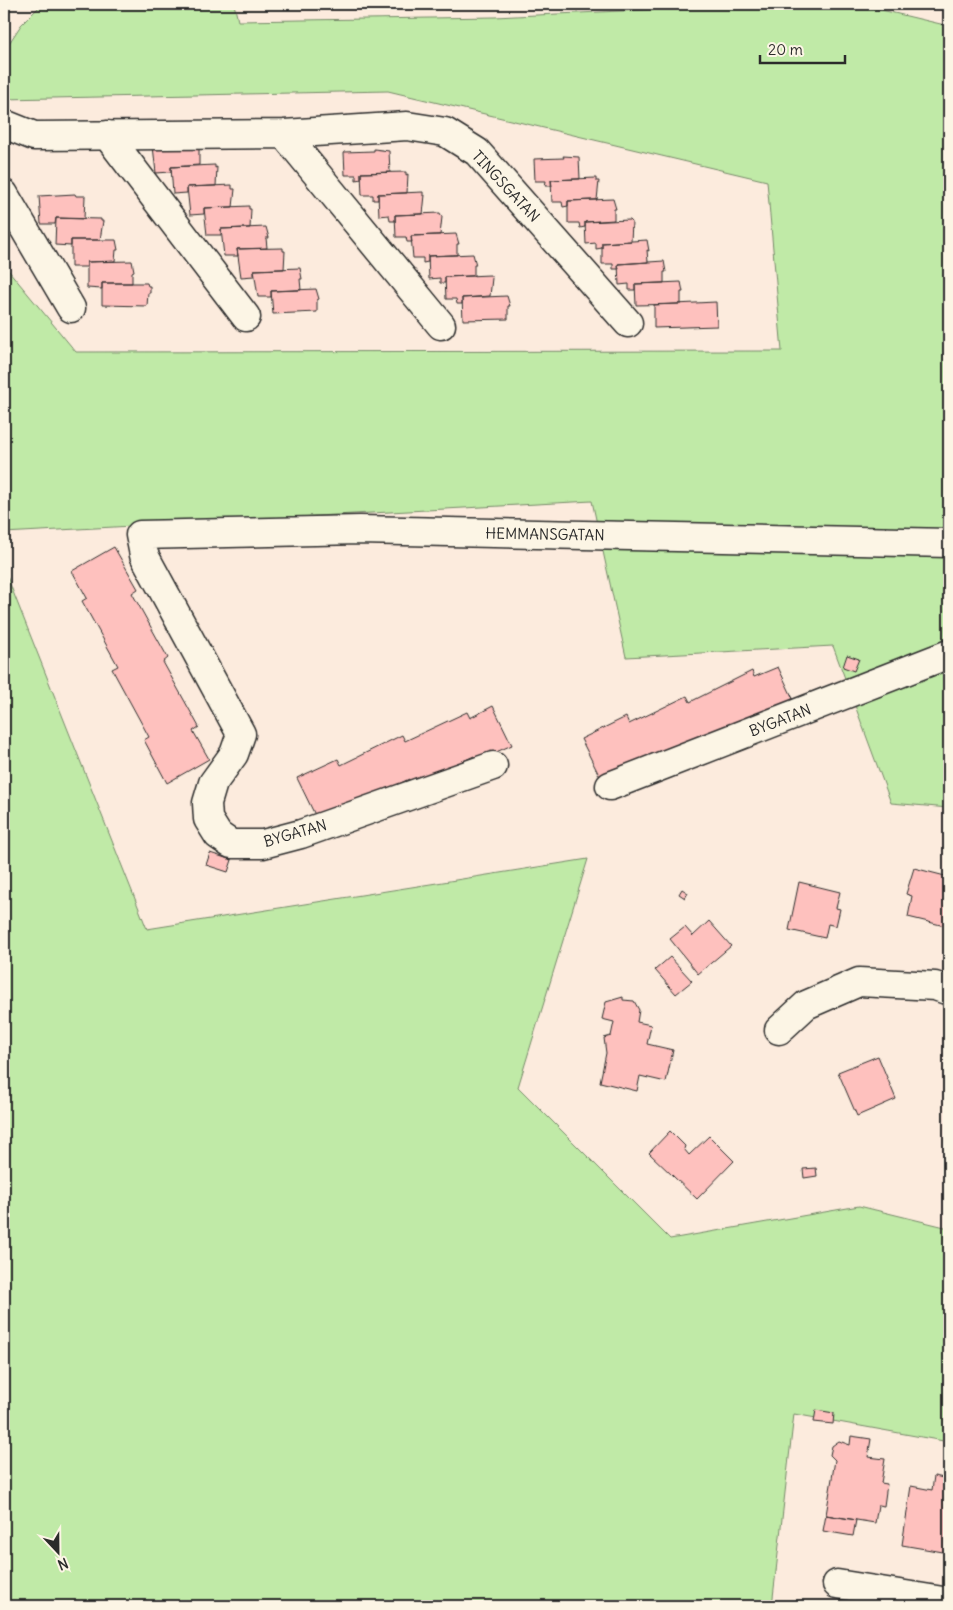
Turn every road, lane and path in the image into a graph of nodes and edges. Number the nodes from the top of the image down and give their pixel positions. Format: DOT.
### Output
graph roads {
  1 [pos="4,124"];
  2 [pos="284,134"];
  3 [pos="107,135"];
  4 [pos="4,194"];
  5 [pos="71,308"];
  6 [pos="246,317"];
  7 [pos="628,323"];
  8 [pos="442,325"];
  9 [pos="140,535"];
  10 [pos="949,543"];
  11 [pos="949,654"];
  12 [pos="493,766"];
  13 [pos="610,786"];
  14 [pos="949,991"];
  15 [pos="779,1030"];
  16 [pos="837,1584"];
  17 [pos="949,1602"];
  1 -- 3 [label="street, TINGSGATAN"];
  2 -- 3 [label="street, TINGSGATAN"];
  2 -- 7 [label="street, TINGSGATAN"];
  2 -- 8 [label="street"];
  3 -- 6 [label="street"];
  4 -- 5 [label="street"];
  9 -- 10 [label="street, HEMMANSGATAN"];
  9 -- 12 [label="street, BYGATAN"];
  11 -- 13 [label="street, BYGATAN"];
  14 -- 15 [label="street"];
  16 -- 17 [label="street"];
}
